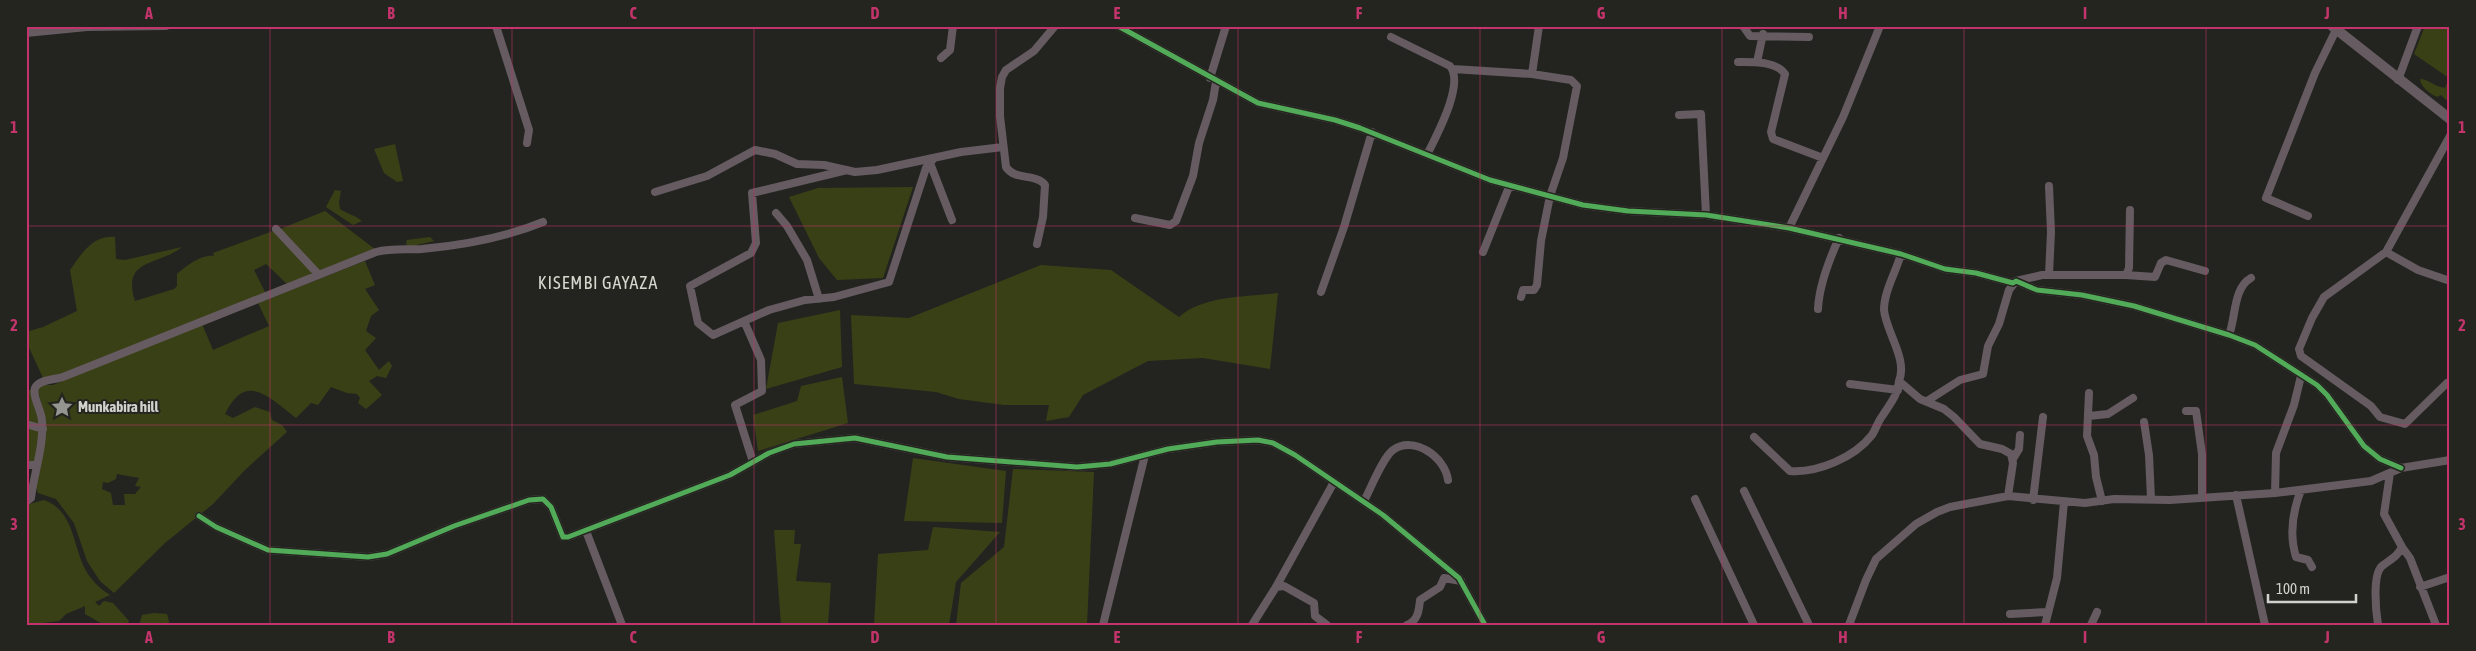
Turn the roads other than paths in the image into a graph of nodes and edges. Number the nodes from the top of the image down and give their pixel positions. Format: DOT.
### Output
graph roads {
  1 [pos="33,26"];
  2 [pos="166,26"];
  3 [pos="496,26"];
  4 [pos="953,26"];
  5 [pos="1054,26"];
  6 [pos="1118,26"];
  7 [pos="1226,26"];
  8 [pos="1538,26"];
  9 [pos="1743,26"];
  10 [pos="1880,26"];
  11 [pos="2418,26"];
  12 [pos="2334,28"];
  13 [pos="26,31"];
  14 [pos="1763,34"];
  15 [pos="1391,37"];
  16 [pos="1809,37"];
  17 [pos="941,58"];
  18 [pos="1738,62"];
  19 [pos="1757,62"];
  20 [pos="1453,69"];
  21 [pos="1532,74"];
  22 [pos="1213,80"];
  23 [pos="2398,80"];
  24 [pos="1679,115"];
  25 [pos="2450,119"];
  26 [pos="1372,132"];
  27 [pos="2450,136"];
  28 [pos="527,143"];
  29 [pos="1003,147"];
  30 [pos="1427,155"];
  31 [pos="1823,158"];
  32 [pos="932,161"];
  33 [pos="847,170"];
  34 [pos="2049,186"];
  35 [pos="776,187"];
  36 [pos="1509,187"];
  37 [pos="655,192"];
  38 [pos="775,196"];
  39 [pos="1550,196"];
  40 [pos="2130,210"];
  41 [pos="776,213"];
  42 [pos="1706,215"];
  43 [pos="2308,216"];
  44 [pos="1135,218"];
  45 [pos="952,220"];
  46 [pos="543,222"];
  47 [pos="1789,228"];
  48 [pos="276,229"];
  49 [pos="1839,238"];
  50 [pos="1037,244"];
  51 [pos="1483,252"];
  52 [pos="2386,252"];
  53 [pos="1901,254"];
  54 [pos="2206,272"];
  55 [pos="318,274"];
  56 [pos="2049,275"];
  57 [pos="2126,275"];
  58 [pos="2251,278"];
  59 [pos="2016,281"];
  60 [pos="2450,281"];
  61 [pos="1321,292"];
  62 [pos="1521,297"];
  63 [pos="819,299"];
  64 [pos="1818,309"];
  65 [pos="744,321"];
  66 [pos="2229,335"];
  67 [pos="2301,376"];
  68 [pos="1899,381"];
  69 [pos="2447,383"];
  70 [pos="1850,384"];
  71 [pos="1898,390"];
  72 [pos="2089,393"];
  73 [pos="2133,398"];
  74 [pos="1927,401"];
  75 [pos="2186,411"];
  76 [pos="2089,416"];
  77 [pos="2043,417"];
  78 [pos="2144,422"];
  79 [pos="26,424"];
  80 [pos="42,429"];
  81 [pos="2020,435"];
  82 [pos="1754,437"];
  83 [pos="1145,455"];
  84 [pos="2013,459"];
  85 [pos="2450,460"];
  86 [pos="752,462"];
  87 [pos="26,465"];
  88 [pos="36,465"];
  89 [pos="2401,468"];
  90 [pos="2390,473"];
  91 [pos="1448,480"];
  92 [pos="1334,482"];
  93 [pos="2301,490"];
  94 [pos="1744,491"];
  95 [pos="2275,493"];
  96 [pos="2236,495"];
  97 [pos="2008,496"];
  98 [pos="2202,497"];
  99 [pos="2151,499"];
  100 [pos="1695,500"];
  101 [pos="2033,500"];
  102 [pos="1364,501"];
  103 [pos="2102,501"];
  104 [pos="26,502"];
  105 [pos="2064,502"];
  106 [pos="199,516"];
  107 [pos="586,531"];
  108 [pos="2402,547"];
  109 [pos="2312,567"];
  110 [pos="1450,570"];
  111 [pos="2450,577"];
  112 [pos="1444,578"];
  113 [pos="1460,581"];
  114 [pos="1276,587"];
  115 [pos="2420,587"];
  116 [pos="2047,612"];
  117 [pos="2097,612"];
  118 [pos="2010,614"];
  119 [pos="2048,624"];
  120 [pos="622,625"];
  121 [pos="1102,625"];
  122 [pos="1252,625"];
  123 [pos="1327,625"];
  124 [pos="1407,625"];
  125 [pos="1485,625"];
  126 [pos="1754,625"];
  127 [pos="1809,625"];
  128 [pos="1850,625"];
  129 [pos="2091,625"];
  130 [pos="2264,625"];
  131 [pos="2378,625"];
  132 [pos="2436,625"];
  1 -- 13 [label="street"];
  2 -- 13 [label="street"];
  3 -- 28 [label="street"];
  4 -- 17 [label="street"];
  5 -- 29 [label="street"];
  6 -- 22 [label="street"];
  7 -- 22 [label="street"];
  8 -- 21 [label="street"];
  9 -- 14 [label="street"];
  10 -- 31 [label="street"];
  11 -- 23 [label="street"];
  12 -- 23 [label="main road"];
  12 -- 43 [label="street"];
  14 -- 16 [label="street"];
  14 -- 19 [label="street"];
  15 -- 20 [label="street"];
  18 -- 19 [label="street"];
  19 -- 31 [label="street"];
  20 -- 21 [label="street"];
  20 -- 30 [label="street"];
  21 -- 39 [label="street"];
  22 -- 26 [label="street"];
  22 -- 44 [label="street"];
  23 -- 25 [label="main road"];
  24 -- 42 [label="street"];
  26 -- 30 [label="street"];
  26 -- 61 [label="street"];
  27 -- 52 [label="street"];
  29 -- 32 [label="street"];
  29 -- 50 [label="street"];
  30 -- 36 [label="street"];
  31 -- 47 [label="street"];
  32 -- 33 [label="street"];
  32 -- 45 [label="street"];
  32 -- 63 [label="street"];
  33 -- 35 [label="street"];
  33 -- 37 [label="street"];
  34 -- 56 [label="street"];
  35 -- 38 [label="street"];
  35 -- 65 [label="street"];
  36 -- 39 [label="street"];
  36 -- 51 [label="street"];
  39 -- 42 [label="street"];
  39 -- 62 [label="street"];
  40 -- 57 [label="street"];
  41 -- 63 [label="street"];
  42 -- 47 [label="street"];
  46 -- 55 [label="street"];
  47 -- 49 [label="street"];
  48 -- 55 [label="street"];
  49 -- 53 [label="street"];
  49 -- 64 [label="street"];
  52 -- 60 [label="street"];
  52 -- 69 [label="street"];
  53 -- 59 [label="street"];
  53 -- 68 [label="street"];
  54 -- 57 [label="street"];
  55 -- 80 [label="street"];
  56 -- 57 [label="street"];
  56 -- 59 [label="street"];
  58 -- 66 [label="street"];
  59 -- 66 [label="street"];
  59 -- 74 [label="street"];
  63 -- 65 [label="street"];
  65 -- 86 [label="street"];
  66 -- 67 [label="street"];
  67 -- 89 [label="street"];
  67 -- 95 [label="street"];
  68 -- 71 [label="street"];
  68 -- 74 [label="street"];
  70 -- 71 [label="street"];
  71 -- 82 [label="street"];
  72 -- 76 [label="street"];
  73 -- 76 [label="street"];
  74 -- 84 [label="street"];
  75 -- 98 [label="street"];
  76 -- 103 [label="street"];
  77 -- 101 [label="street"];
  78 -- 99 [label="street"];
  79 -- 80 [label="street"];
  80 -- 88 [label="street"];
  81 -- 84 [label="street"];
  83 -- 86 [label="street"];
  83 -- 92 [label="street"];
  83 -- 121 [label="street"];
  84 -- 97 [label="street"];
  85 -- 89 [label="street"];
  86 -- 107 [label="street"];
  87 -- 88 [label="street"];
  88 -- 104 [label="street"];
  89 -- 90 [label="street"];
  90 -- 93 [label="street"];
  90 -- 108 [label="street"];
  91 -- 102 [label="street"];
  92 -- 102 [label="street"];
  92 -- 114 [label="street"];
  93 -- 95 [label="street"];
  93 -- 109 [label="street"];
  94 -- 127 [label="street"];
  95 -- 96 [label="street"];
  96 -- 98 [label="street"];
  96 -- 130 [label="street"];
  97 -- 101 [label="street"];
  97 -- 128 [label="street"];
  98 -- 99 [label="street"];
  99 -- 103 [label="street"];
  100 -- 126 [label="street"];
  101 -- 105 [label="street"];
  102 -- 110 [label="street"];
  103 -- 105 [label="street"];
  105 -- 116 [label="street"];
  106 -- 107 [label="street"];
  107 -- 120 [label="street"];
  108 -- 115 [label="street"];
  108 -- 131 [label="street"];
  110 -- 112 [label="street"];
  110 -- 113 [label="street"];
  111 -- 115 [label="street"];
  112 -- 113 [label="street"];
  112 -- 124 [label="street"];
  113 -- 125 [label="street"];
  114 -- 122 [label="street"];
  114 -- 123 [label="street"];
  115 -- 132 [label="street"];
  116 -- 118 [label="street"];
  116 -- 119 [label="street"];
  117 -- 129 [label="street"];
}
